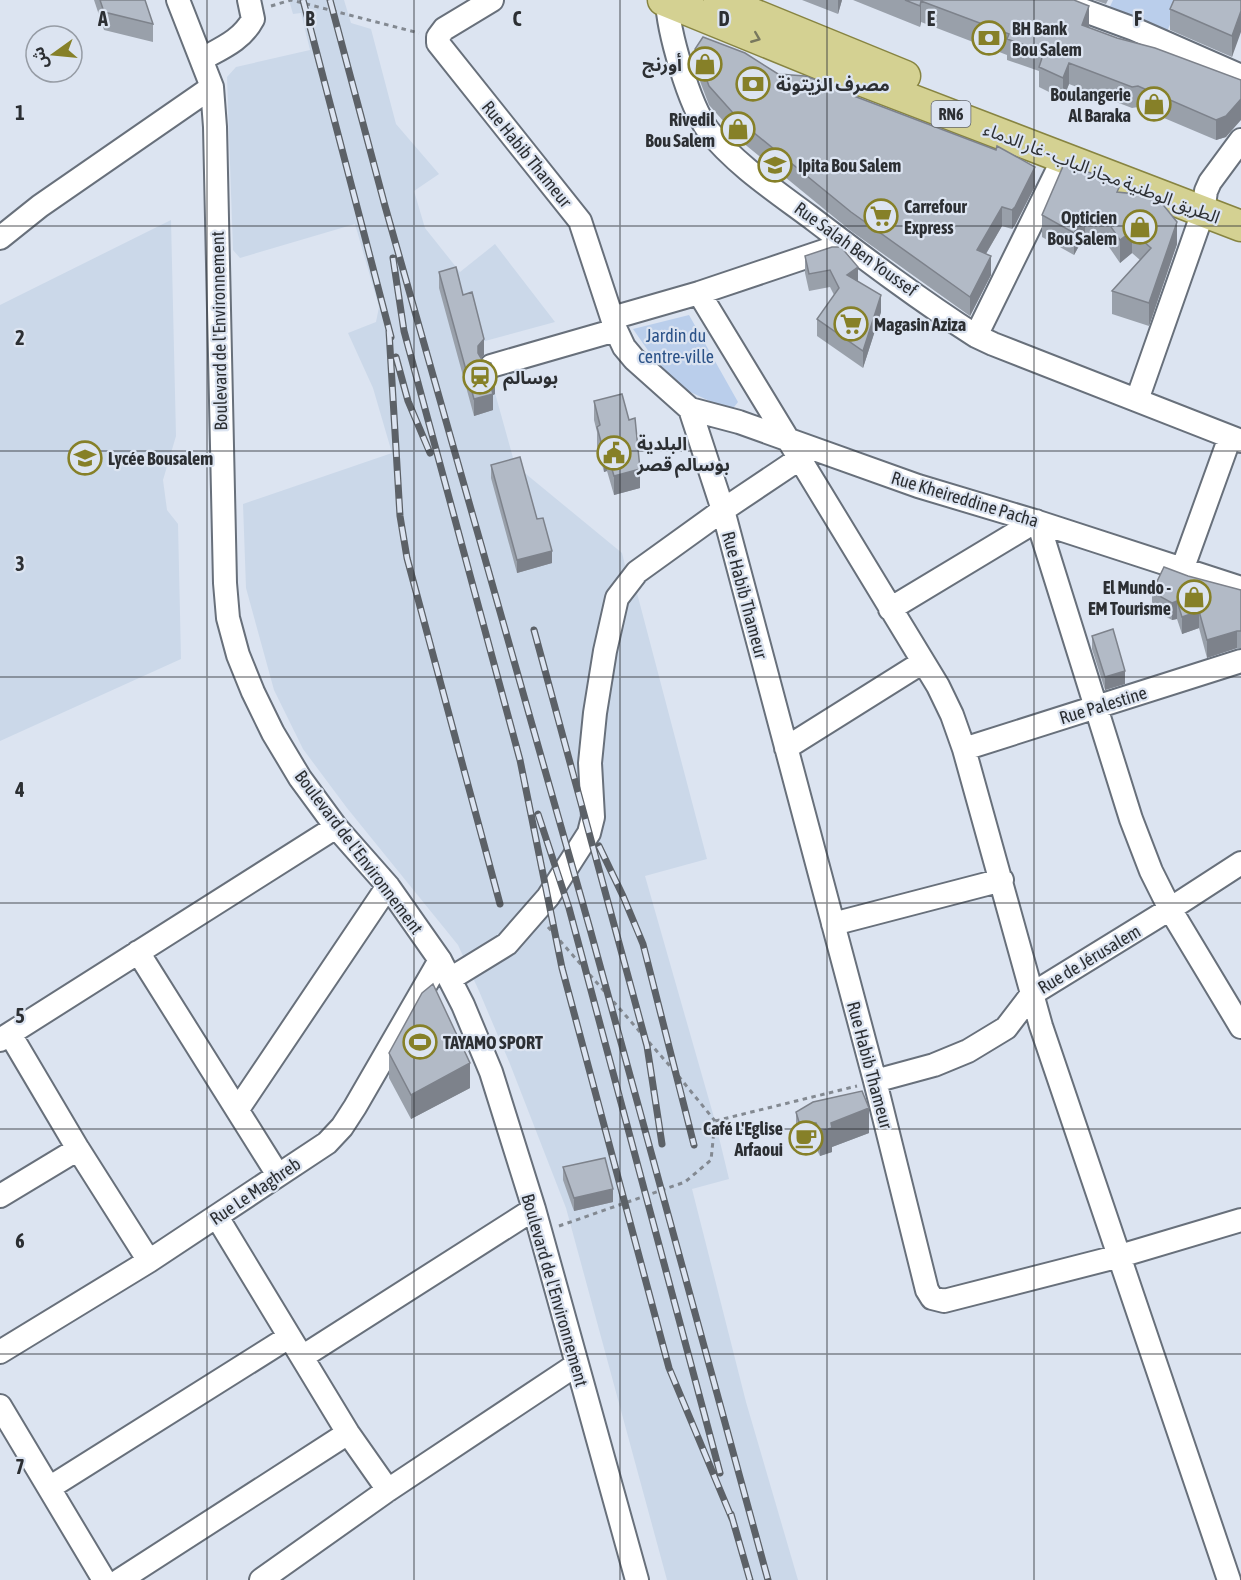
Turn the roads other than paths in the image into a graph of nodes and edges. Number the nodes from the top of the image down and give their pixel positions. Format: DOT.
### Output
graph roads {
  1 [pos="178,0"];
  2 [pos="492,0"];
  3 [pos="720,0"];
  4 [pos="1055,0"];
  5 [pos="665,1"];
  6 [pos="250,5"];
  7 [pos="202,59"];
  8 [pos="847,63"];
  9 [pos="1241,76"];
  10 [pos="212,87"];
  11 [pos="1241,140"];
  12 [pos="1064,157"];
  13 [pos="1205,201"];
  14 [pos="1241,204"];
  15 [pos="1241,226"];
  16 [pos="0,238"];
  17 [pos="846,243"];
  18 [pos="699,293"];
  19 [pos="614,324"];
  20 [pos="976,336"];
  21 [pos="491,366"];
  22 [pos="1137,400"];
  23 [pos="690,409"];
  24 [pos="787,439"];
  25 [pos="1235,439"];
  26 [pos="799,459"];
  27 [pos="723,510"];
  28 [pos="1037,521"];
  29 [pos="1182,570"];
  30 [pos="1241,588"];
  31 [pos="890,609"];
  32 [pos="1241,661"];
  33 [pos="923,662"];
  34 [pos="1096,707"];
  35 [pos="786,748"];
  36 [pos="964,749"];
  37 [pos="336,827"];
  38 [pos="1241,863"];
  39 [pos="1002,880"];
  40 [pos="388,886"];
  41 [pos="1170,909"];
  42 [pos="833,924"];
  43 [pos="138,952"];
  44 [pos="445,969"];
  45 [pos="1032,994"];
  46 [pos="1241,1027"];
  47 [pos="5,1037"];
  48 [pos="875,1081"];
  49 [pos="238,1109"];
  50 [pos="78,1149"];
  51 [pos="278,1175"];
  52 [pos="0,1196"];
  53 [pos="534,1209"];
  54 [pos="217,1217"];
  55 [pos="1241,1220"];
  56 [pos="1119,1256"];
  57 [pos="149,1261"];
  58 [pos="289,1337"];
  59 [pos="0,1352"];
  60 [pos="302,1357"];
  61 [pos="576,1365"];
  62 [pos="0,1407"];
  63 [pos="348,1433"];
  64 [pos="49,1488"];
  65 [pos="388,1491"];
  66 [pos="104,1580"];
  67 [pos="120,1580"];
  68 [pos="261,1580"];
  69 [pos="636,1580"];
  70 [pos="1229,1580"];
  1 -- 7 [label="street, Boulevard de l'Environnement"];
  2 -- 19 [label="street, Rue Habib Thameur"];
  3 -- 8 [label="main road, الطريق الوطنية مجاز الباب - غار الدماء / RN6"];
  4 -- 9 [label="street"];
  5 -- 8 [label="main road, الطريق الوطنية مجاز الباب - غار الدماء / RN6, one-way"];
  5 -- 17 [label="street, Rue Salah Ben Youssef"];
  6 -- 7 [label="street"];
  7 -- 10 [label="street, Boulevard de l'Environnement"];
  8 -- 12 [label="main road, الطريق الوطنية مجاز الباب - غار الدماء / RN6"];
  8 -- 13 [label="main road, الطريق الوطنية مجاز الباب - غار الدماء / RN6"];
  10 -- 16 [label="street"];
  10 -- 37 [label="street, Boulevard de l'Environnement"];
  11 -- 13 [label="street"];
  12 -- 13 [label="main road, الطريق الوطنية مجاز الباب - غار الدماء / RN6"];
  12 -- 20 [label="street"];
  13 -- 14 [label="main road, الطريق الوطنية مجاز الباب - غار الدماء / RN6"];
  13 -- 15 [label="main road, الطريق الوطنية مجاز الباب - غار الدماء / RN6"];
  13 -- 22 [label="street"];
  17 -- 18 [label="street"];
  17 -- 20 [label="street, Rue Salah Ben Youssef"];
  18 -- 19 [label="street"];
  18 -- 24 [label="street"];
  19 -- 21 [label="street"];
  19 -- 23 [label="street, Rue Habib Thameur"];
  20 -- 22 [label="street, Rue Salah Ben Youssef"];
  22 -- 25 [label="street, Rue Salah Ben Youssef"];
  23 -- 24 [label="street, Rue Kheireddine Pacha"];
  23 -- 27 [label="street, Rue Habib Thameur"];
  24 -- 26 [label="street"];
  24 -- 28 [label="street, Rue Kheireddine Pacha"];
  25 -- 29 [label="street"];
  26 -- 27 [label="street"];
  26 -- 31 [label="street"];
  27 -- 35 [label="street, Rue Habib Thameur"];
  27 -- 44 [label="street"];
  28 -- 29 [label="street, Rue Kheireddine Pacha"];
  28 -- 31 [label="street"];
  28 -- 34 [label="street"];
  29 -- 30 [label="street, Rue Kheireddine Pacha"];
  31 -- 33 [label="street"];
  32 -- 34 [label="street, Rue Palestine"];
  33 -- 35 [label="street"];
  33 -- 36 [label="street"];
  34 -- 36 [label="street, Rue Palestine"];
  34 -- 41 [label="street"];
  35 -- 42 [label="street, Rue Habib Thameur"];
  36 -- 39 [label="street"];
  37 -- 40 [label="street, Boulevard de l'Environnement"];
  37 -- 43 [label="street"];
  38 -- 41 [label="street, Rue de Jérusalem"];
  39 -- 42 [label="street"];
  39 -- 45 [label="street"];
  40 -- 44 [label="street, Boulevard de l'Environnement"];
  40 -- 49 [label="street"];
  41 -- 45 [label="street, Rue de Jérusalem"];
  41 -- 46 [label="street"];
  42 -- 48 [label="street, Rue Habib Thameur"];
  43 -- 47 [label="street"];
  43 -- 49 [label="street"];
  44 -- 51 [label="street, Rue Le Maghreb"];
  44 -- 53 [label="street, Boulevard de l'Environnement"];
  45 -- 48 [label="street, Rue de Jérusalem"];
  45 -- 56 [label="street"];
  47 -- 50 [label="street"];
  48 -- 56 [label="street, Rue Habib Thameur"];
  49 -- 51 [label="street"];
  50 -- 52 [label="street"];
  50 -- 57 [label="street"];
  51 -- 54 [label="street, Rue Le Maghreb"];
  53 -- 60 [label="street"];
  53 -- 61 [label="street, Boulevard de l'Environnement"];
  54 -- 57 [label="street, Rue Le Maghreb"];
  54 -- 58 [label="street"];
  55 -- 56 [label="street"];
  56 -- 70 [label="street"];
  57 -- 59 [label="street, Rue Le Maghreb"];
  58 -- 60 [label="street"];
  58 -- 64 [label="street"];
  60 -- 63 [label="street"];
  61 -- 65 [label="street"];
  61 -- 69 [label="street, Boulevard de l'Environnement"];
  62 -- 64 [label="street"];
  63 -- 65 [label="street"];
  63 -- 67 [label="street"];
  64 -- 66 [label="street"];
  65 -- 68 [label="street"];
}
